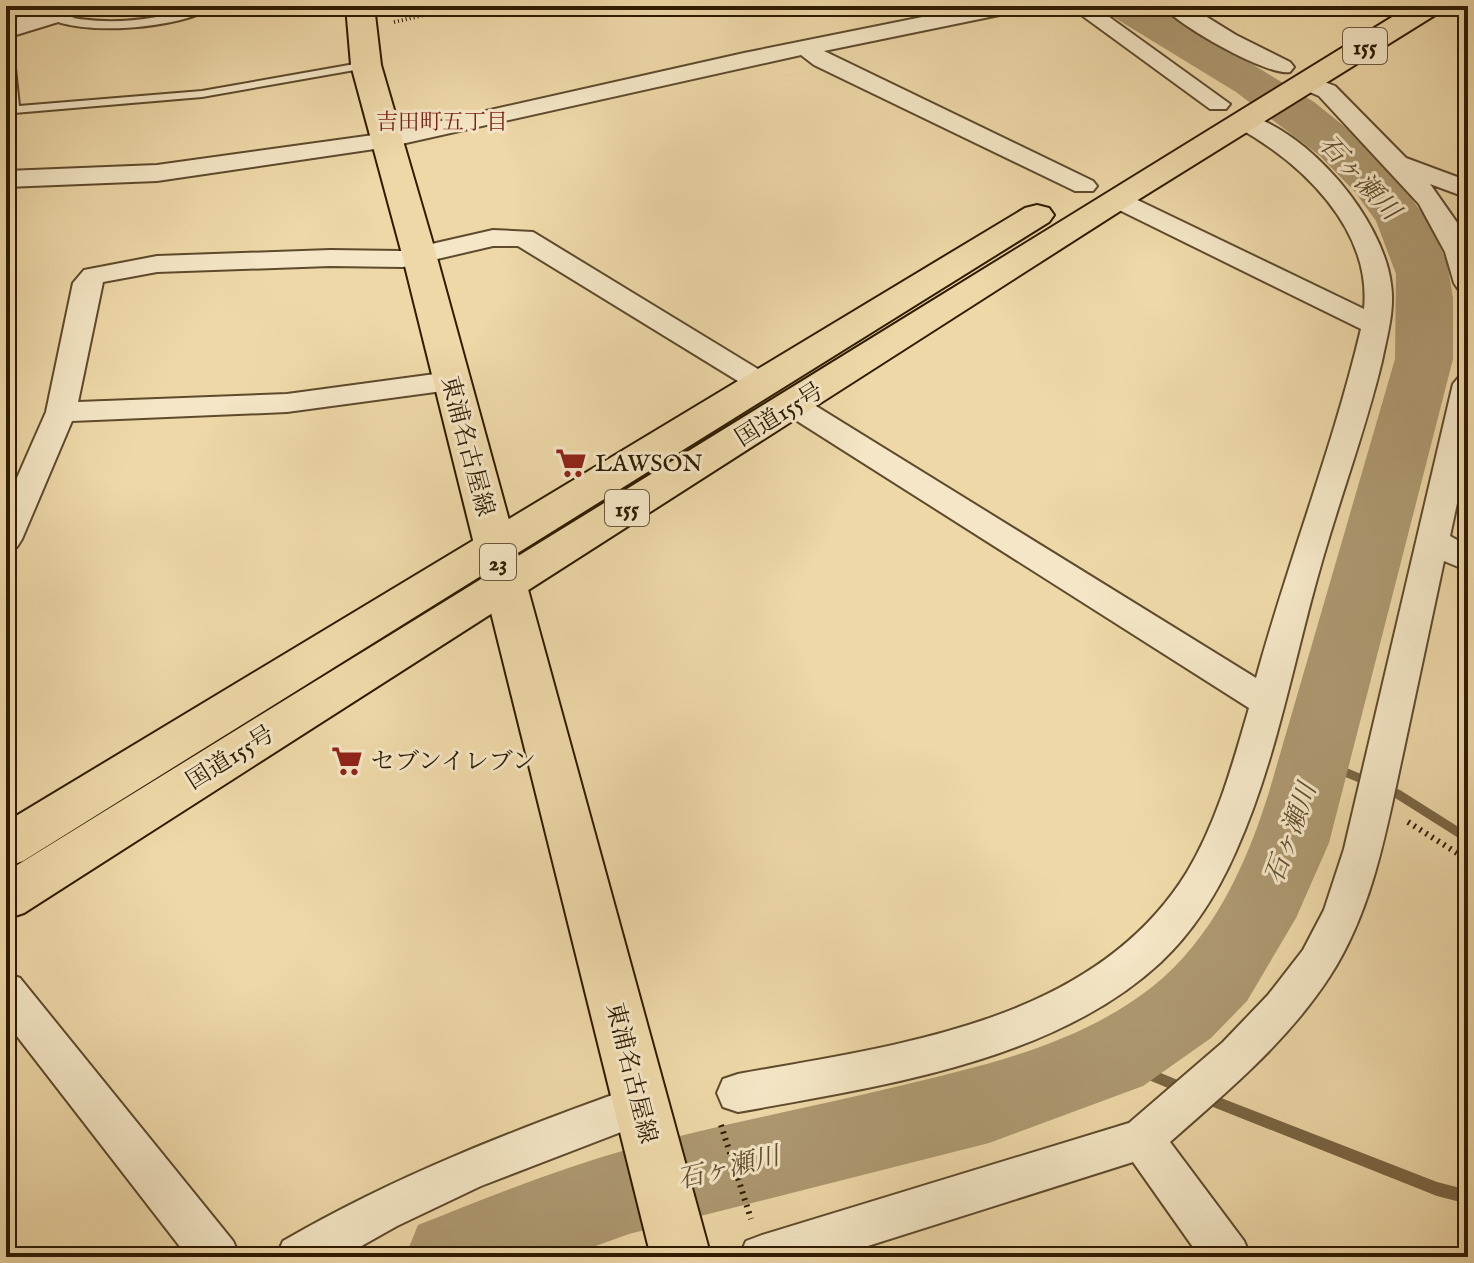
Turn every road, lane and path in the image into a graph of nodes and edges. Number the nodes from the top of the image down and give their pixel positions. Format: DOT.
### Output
graph roads {
  1 [pos="81,6"];
  2 [pos="211,6"];
  3 [pos="463,6"];
  4 [pos="1009,6"];
  5 [pos="1080,6"];
  6 [pos="1174,6"];
  7 [pos="1382,6"];
  8 [pos="1430,6"];
  9 [pos="50,16"];
  10 [pos="10,23"];
  11 [pos="363,33"];
  12 [pos="806,48"];
  13 [pos="1291,76"];
  14 [pos="1233,112"];
  15 [pos="388,140"];
  16 [pos="1399,162"];
  17 [pos="6,179"];
  18 [pos="1468,190"];
  19 [pos="1100,193"];
  20 [pos="419,254"];
  21 [pos="1468,283"];
  22 [pos="1375,325"];
  23 [pos="450,381"];
  24 [pos="1468,384"];
  25 [pos="777,394"];
  26 [pos="61,412"];
  27 [pos="6,539"];
  28 [pos="1432,541"];
  29 [pos="1468,560"];
  30 [pos="499,565"];
  31 [pos="1267,702"];
  32 [pos="1375,801"];
  33 [pos="6,847"];
  34 [pos="1468,860"];
  35 [pos="6,898"];
  36 [pos="6,991"];
  37 [pos="727,1103"];
  38 [pos="641,1111"];
  39 [pos="1142,1139"];
  40 [pos="217,1257"];
  41 [pos="299,1257"];
  42 [pos="681,1257"];
  43 [pos="762,1257"];
  44 [pos="1228,1257"];
  1 -- 9 [label="street"];
  2 -- 9 [label="lane"];
  3 -- 11 [label="path"];
  4 -- 12 [label="street"];
  5 -- 14 [label="street"];
  6 -- 13 [label="street"];
  7 -- 13 [label="main road, 国道155号 / 155"];
  8 -- 13 [label="main road, 国道155号 / 155"];
  9 -- 10 [label="street"];
  10 -- 11 [label="lane"];
  11 -- 15 [label="main road, 東浦名古屋線 / 23"];
  12 -- 15 [label="street"];
  12 -- 19 [label="street"];
  13 -- 14 [label="main road, 国道155号 / 155"];
  13 -- 16 [label="street"];
  14 -- 19 [label="main road, 国道155号 / 155"];
  14 -- 22 [label="street"];
  15 -- 17 [label="street"];
  15 -- 20 [label="main road, 東浦名古屋線 / 23"];
  16 -- 18 [label="street"];
  16 -- 21 [label="street"];
  19 -- 22 [label="street"];
  19 -- 25 [label="main road, 国道155号 / 155"];
  20 -- 23 [label="main road, 東浦名古屋線 / 23"];
  20 -- 25 [label="street"];
  20 -- 26 [label="street"];
  22 -- 31 [label="street"];
  23 -- 26 [label="street"];
  23 -- 30 [label="main road, 東浦名古屋線 / 23"];
  24 -- 28 [label="street"];
  25 -- 30 [label="main road, 国道155号 / 155"];
  25 -- 31 [label="street"];
  26 -- 27 [label="street"];
  28 -- 29 [label="street"];
  28 -- 32 [label="street"];
  30 -- 33 [label="main road, 国道155号 / 155"];
  30 -- 35 [label="main road, 国道155号 / 155"];
  30 -- 38 [label="main road, 東浦名古屋線 / 23"];
  31 -- 37 [label="street"];
  32 -- 34 [label="path"];
  32 -- 39 [label="street"];
  36 -- 40 [label="street"];
  37 -- 43 [label="path"];
  38 -- 41 [label="street"];
  38 -- 42 [label="main road, 東浦名古屋線 / 23"];
  39 -- 43 [label="street"];
  39 -- 44 [label="street"];
}
